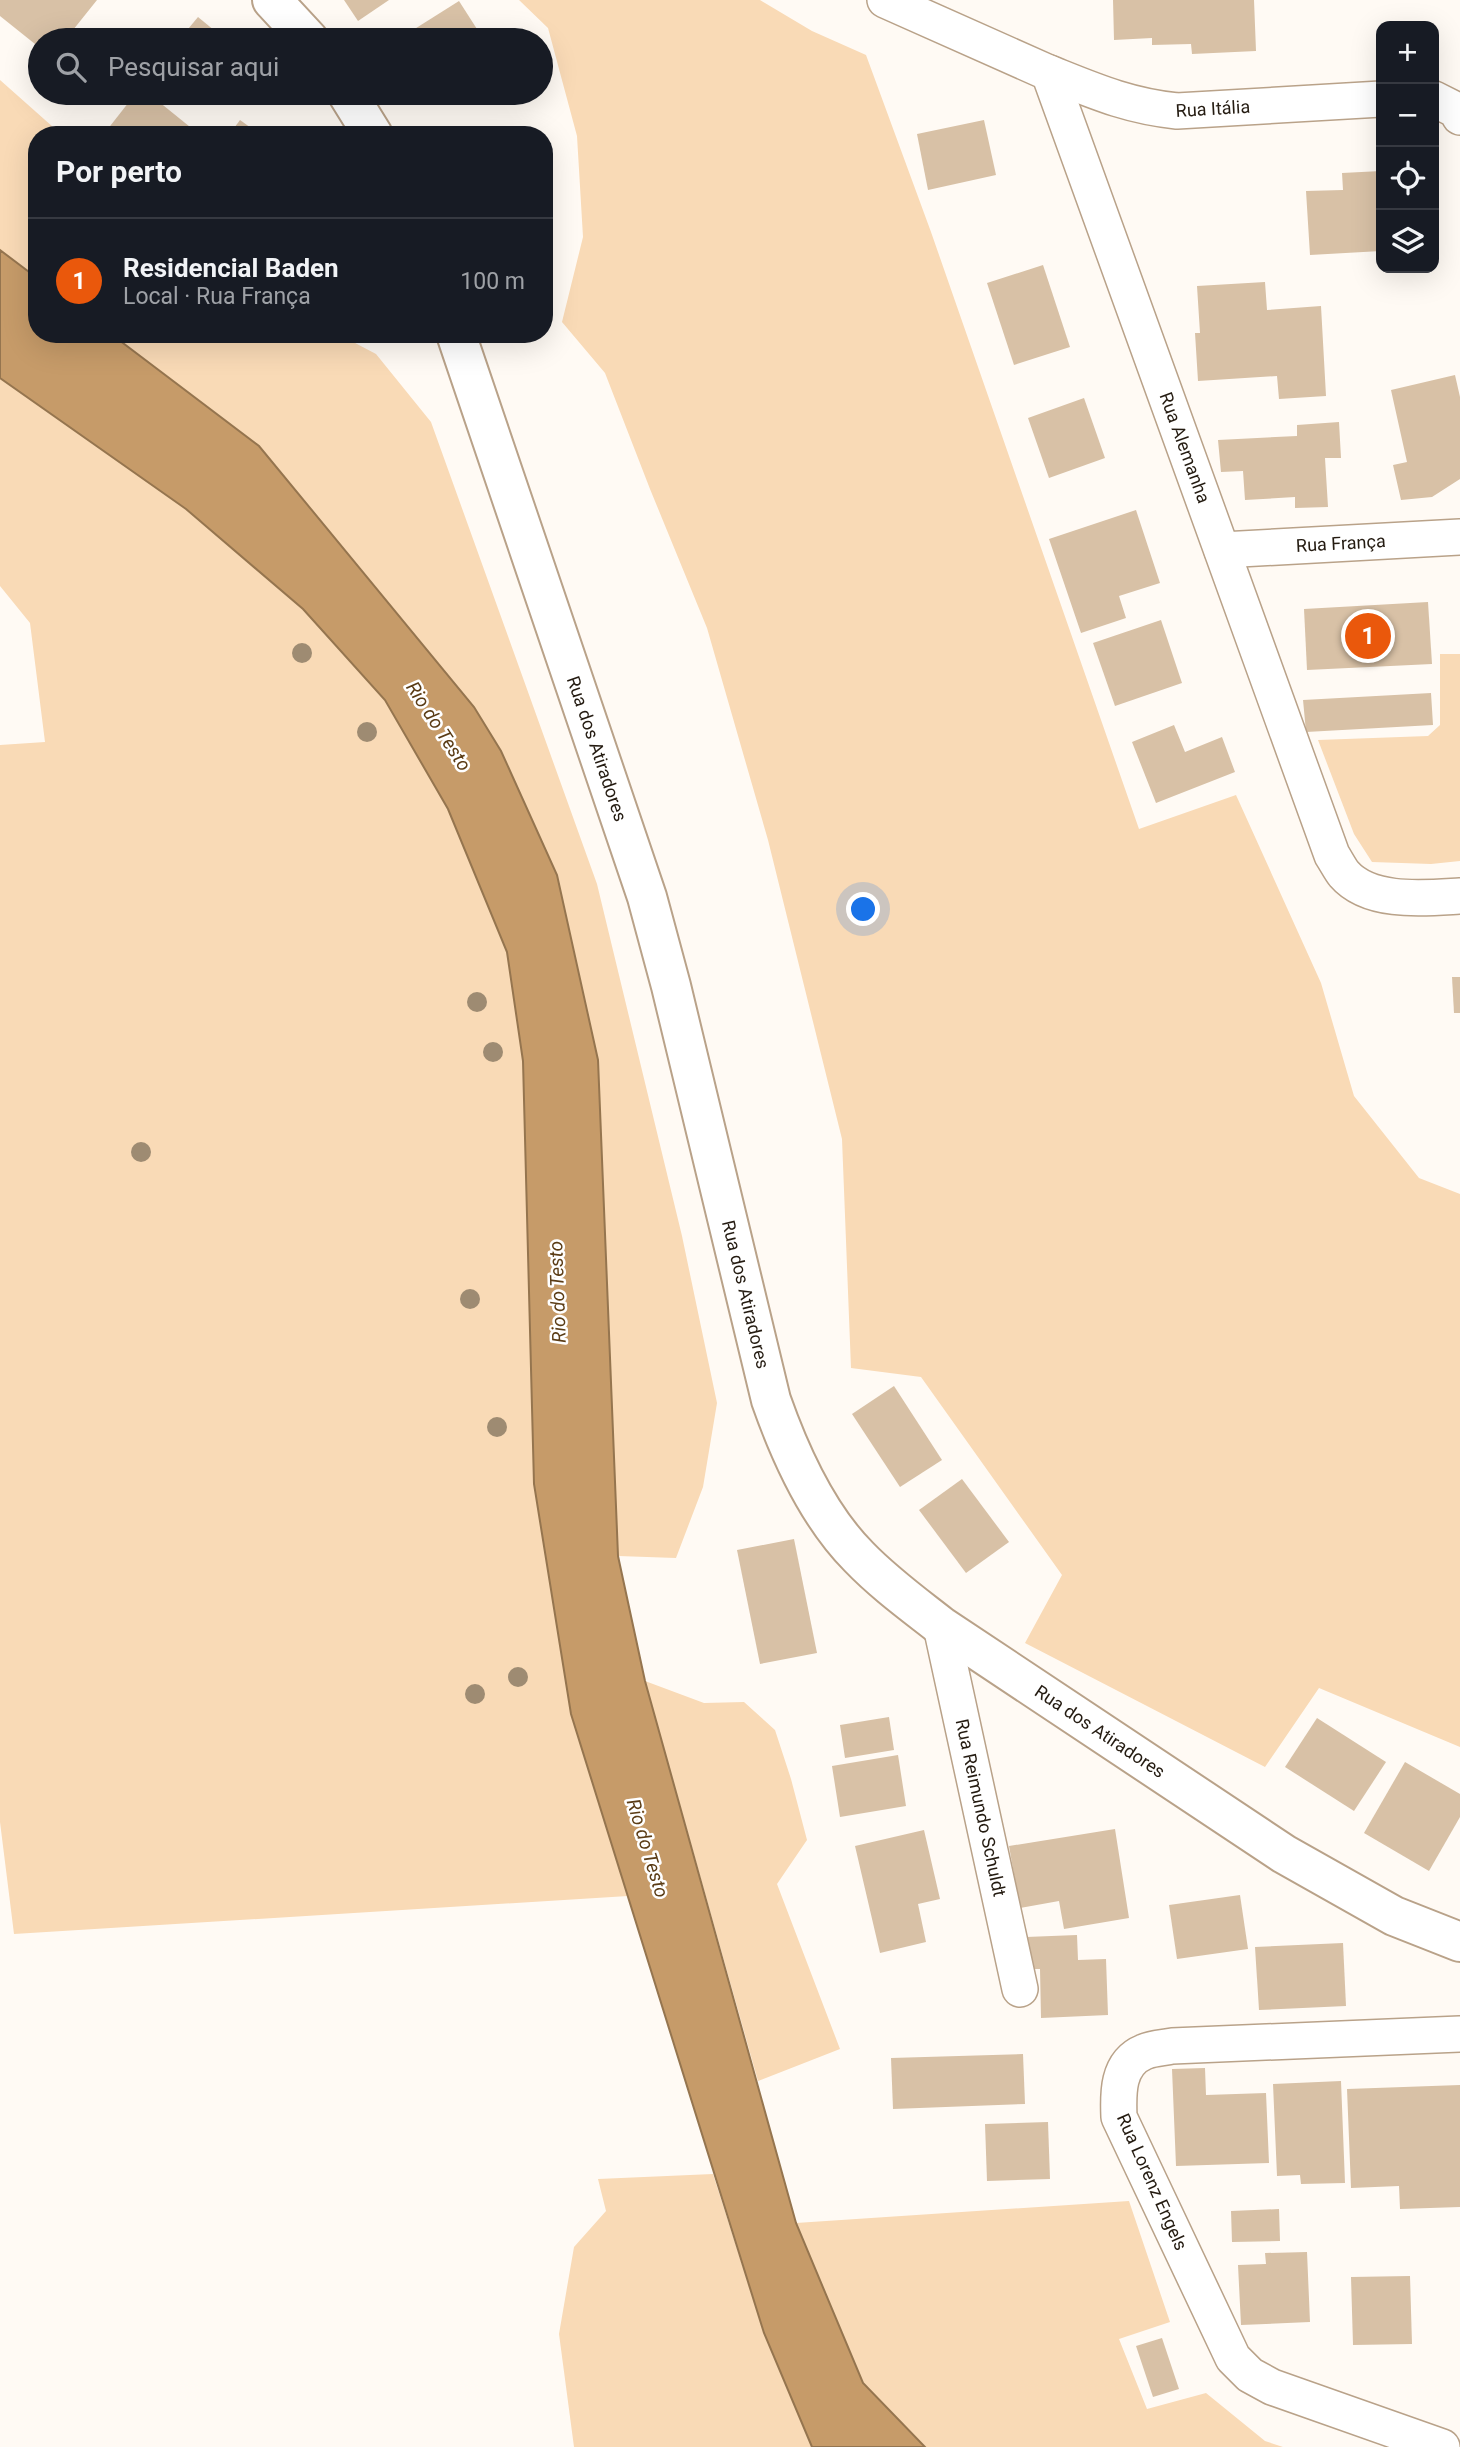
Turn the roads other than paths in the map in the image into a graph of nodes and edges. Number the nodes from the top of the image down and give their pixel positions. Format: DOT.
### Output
graph roads {
  1 [pos="272,0"];
  2 [pos="885,0"];
  3 [pos="298,28"];
  4 [pos="1049,73"];
  5 [pos="1376,99"];
  6 [pos="1439,102"];
  7 [pos="354,105"];
  8 [pos="1460,117"];
  9 [pos="367,126"];
  10 [pos="459,343"];
  11 [pos="1460,537"];
  12 [pos="1222,550"];
  13 [pos="1460,896"];
  14 [pos="941,1626"];
  15 [pos="1460,1941"];
  16 [pos="1020,1989"];
  17 [pos="1460,2034"];
  18 [pos="1442,2447"];
  1 -- 3 [label="street"];
  2 -- 4 [label="street"];
  4 -- 5 [label="street, Rua Itália"];
  4 -- 12 [label="street, Rua Alemanha"];
  6 -- 8 [label="street"];
  7 -- 9 [label="street"];
  10 -- 14 [label="street, Rua dos Atiradores"];
  11 -- 12 [label="street, Rua França"];
  12 -- 13 [label="street, Rua Alemanha"];
  14 -- 15 [label="street, Rua dos Atiradores"];
  14 -- 16 [label="street, Rua Reimundo Schuldt"];
  17 -- 18 [label="street, Rua Lorenz Engels"];
}
